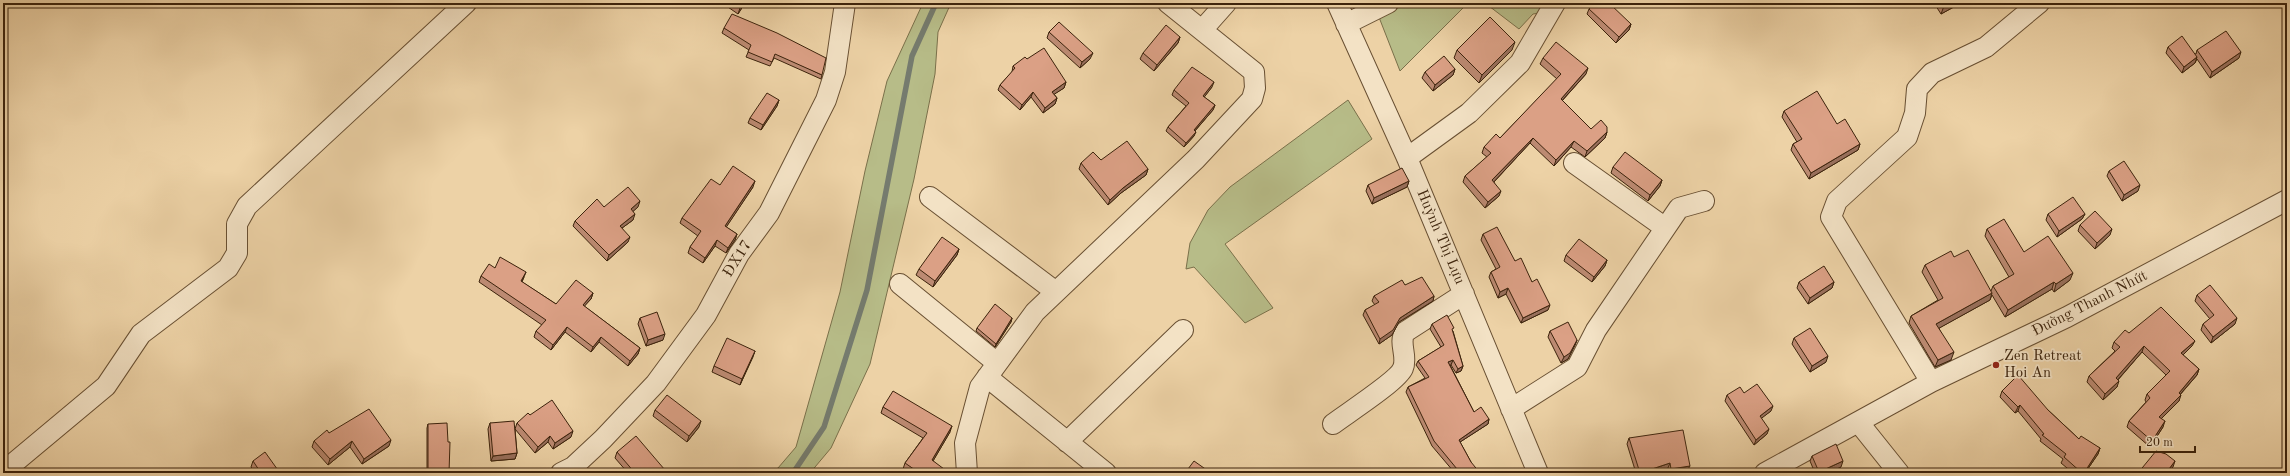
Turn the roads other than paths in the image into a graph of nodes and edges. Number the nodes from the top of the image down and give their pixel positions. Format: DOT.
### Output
graph roads {
  1 [pos="466,3"];
  2 [pos="845,3"];
  3 [pos="1168,3"];
  4 [pos="1226,3"];
  5 [pos="1337,3"];
  6 [pos="1388,3"];
  7 [pos="1555,3"];
  8 [pos="2039,3"];
  9 [pos="1346,24"];
  10 [pos="1202,30"];
  11 [pos="1407,158"];
  12 [pos="1574,163"];
  13 [pos="930,197"];
  14 [pos="2287,200"];
  15 [pos="1704,201"];
  16 [pos="1664,227"];
  17 [pos="900,284"];
  18 [pos="1056,292"];
  19 [pos="1464,294"];
  20 [pos="1183,330"];
  21 [pos="992,370"];
  22 [pos="1931,382"];
  23 [pos="1511,409"];
  24 [pos="1859,423"];
  25 [pos="1333,424"];
  26 [pos="1067,442"];
  27 [pos="3,472"];
  28 [pos="561,473"];
  29 [pos="967,473"];
  30 [pos="1106,473"];
  31 [pos="1538,473"];
  32 [pos="1765,473"];
  33 [pos="1899,473"];
  1 -- 27 [label="street"];
  2 -- 28 [label="street, ĐX17"];
  3 -- 10 [label="street"];
  4 -- 10 [label="street"];
  5 -- 9 [label="street, Huỳnh Thị Lựu"];
  6 -- 9 [label="street"];
  7 -- 11 [label="street"];
  8 -- 22 [label="street"];
  9 -- 11 [label="street, Huỳnh Thị Lựu"];
  10 -- 18 [label="street"];
  11 -- 19 [label="street, Huỳnh Thị Lựu"];
  12 -- 16 [label="street"];
  13 -- 18 [label="street"];
  14 -- 22 [label="street, Đường Thanh Nhứt"];
  15 -- 16 [label="street"];
  16 -- 23 [label="street"];
  17 -- 21 [label="street"];
  18 -- 21 [label="street"];
  19 -- 23 [label="street, Huỳnh Thị Lựu"];
  19 -- 25 [label="street"];
  20 -- 26 [label="street"];
  21 -- 26 [label="street"];
  21 -- 29 [label="street"];
  22 -- 24 [label="street, Đường Thanh Nhứt"];
  23 -- 31 [label="street, Huỳnh Thị Lựu"];
  24 -- 32 [label="street, Đường Thanh Nhứt"];
  24 -- 33 [label="street"];
  26 -- 30 [label="street"];
}
